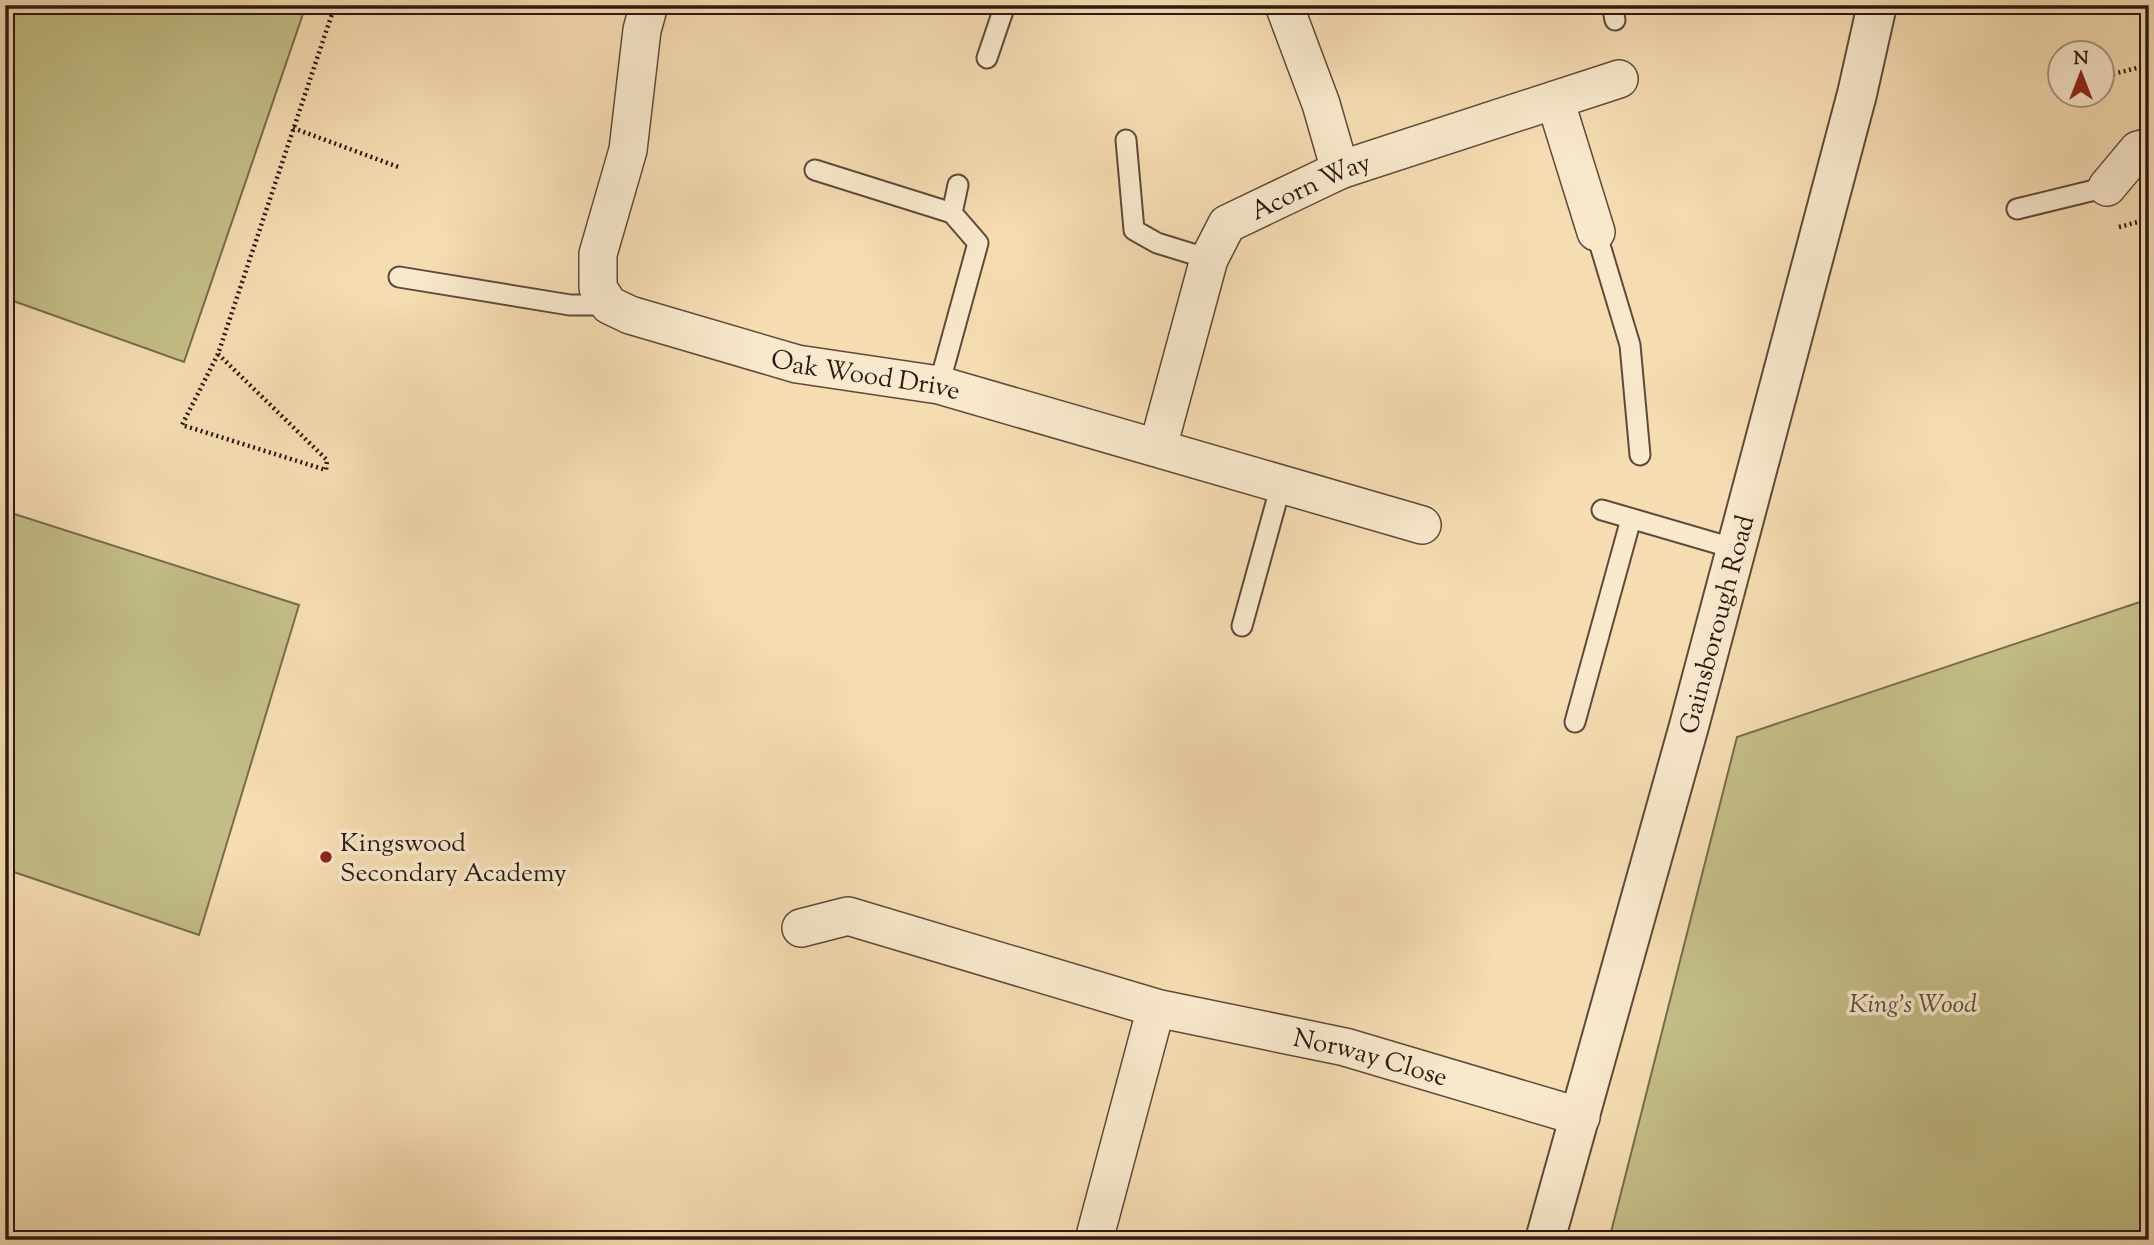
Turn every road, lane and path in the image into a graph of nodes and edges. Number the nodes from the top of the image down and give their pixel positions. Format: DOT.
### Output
graph roads {
  1 [pos="335,5"];
  2 [pos="649,5"];
  3 [pos="1005,5"];
  4 [pos="1284,5"];
  5 [pos="1877,5"];
  6 [pos="987,58"];
  7 [pos="2149,65"];
  8 [pos="2116,73"];
  9 [pos="1619,79"];
  10 [pos="1555,100"];
  11 [pos="293,128"];
  12 [pos="1126,140"];
  13 [pos="2149,147"];
  14 [pos="401,168"];
  15 [pos="815,170"];
  16 [pos="1340,170"];
  17 [pos="958,186"];
  18 [pos="2108,187"];
  19 [pos="2017,209"];
  20 [pos="952,213"];
  21 [pos="2149,219"];
  22 [pos="2119,227"];
  23 [pos="1596,232"];
  24 [pos="1209,259"];
  25 [pos="399,277"];
  26 [pos="609,305"];
  27 [pos="218,354"];
  28 [pos="939,385"];
  29 [pos="1158,447"];
  30 [pos="1640,455"];
  31 [pos="1281,485"];
  32 [pos="1602,510"];
  33 [pos="1631,519"];
  34 [pos="1422,525"];
  35 [pos="1736,549"];
  36 [pos="1242,626"];
  37 [pos="1575,723"];
  38 [pos="801,928"];
  39 [pos="1156,1008"];
  40 [pos="1581,1117"];
  41 [pos="1094,1240"];
  42 [pos="1545,1240"];
  1 -- 11 [label="path"];
  2 -- 26 [label="street"];
  3 -- 6 [label="lane"];
  4 -- 16 [label="street"];
  5 -- 35 [label="street, Gainsborough Road"];
  7 -- 8 [label="path"];
  9 -- 10 [label="street, Acorn Way"];
  10 -- 16 [label="street, Acorn Way"];
  10 -- 23 [label="street"];
  11 -- 14 [label="path"];
  11 -- 27 [label="path"];
  12 -- 24 [label="lane"];
  13 -- 18 [label="street"];
  15 -- 20 [label="lane"];
  16 -- 24 [label="street, Acorn Way"];
  17 -- 20 [label="lane"];
  18 -- 19 [label="lane"];
  20 -- 28 [label="lane"];
  21 -- 22 [label="path"];
  23 -- 30 [label="lane"];
  24 -- 29 [label="street, Acorn Way"];
  25 -- 26 [label="lane"];
  26 -- 28 [label="street, Oak Wood Drive"];
  27 -- 27 [label="path"];
  28 -- 29 [label="street, Oak Wood Drive"];
  29 -- 31 [label="street, Oak Wood Drive"];
  31 -- 34 [label="street, Oak Wood Drive"];
  31 -- 36 [label="lane"];
  32 -- 33 [label="lane"];
  33 -- 35 [label="lane"];
  33 -- 37 [label="lane"];
  35 -- 40 [label="street, Gainsborough Road"];
  38 -- 39 [label="street, Norway Close"];
  39 -- 40 [label="street, Norway Close"];
  39 -- 41 [label="street"];
  40 -- 42 [label="street, Gainsborough Road"];
}
